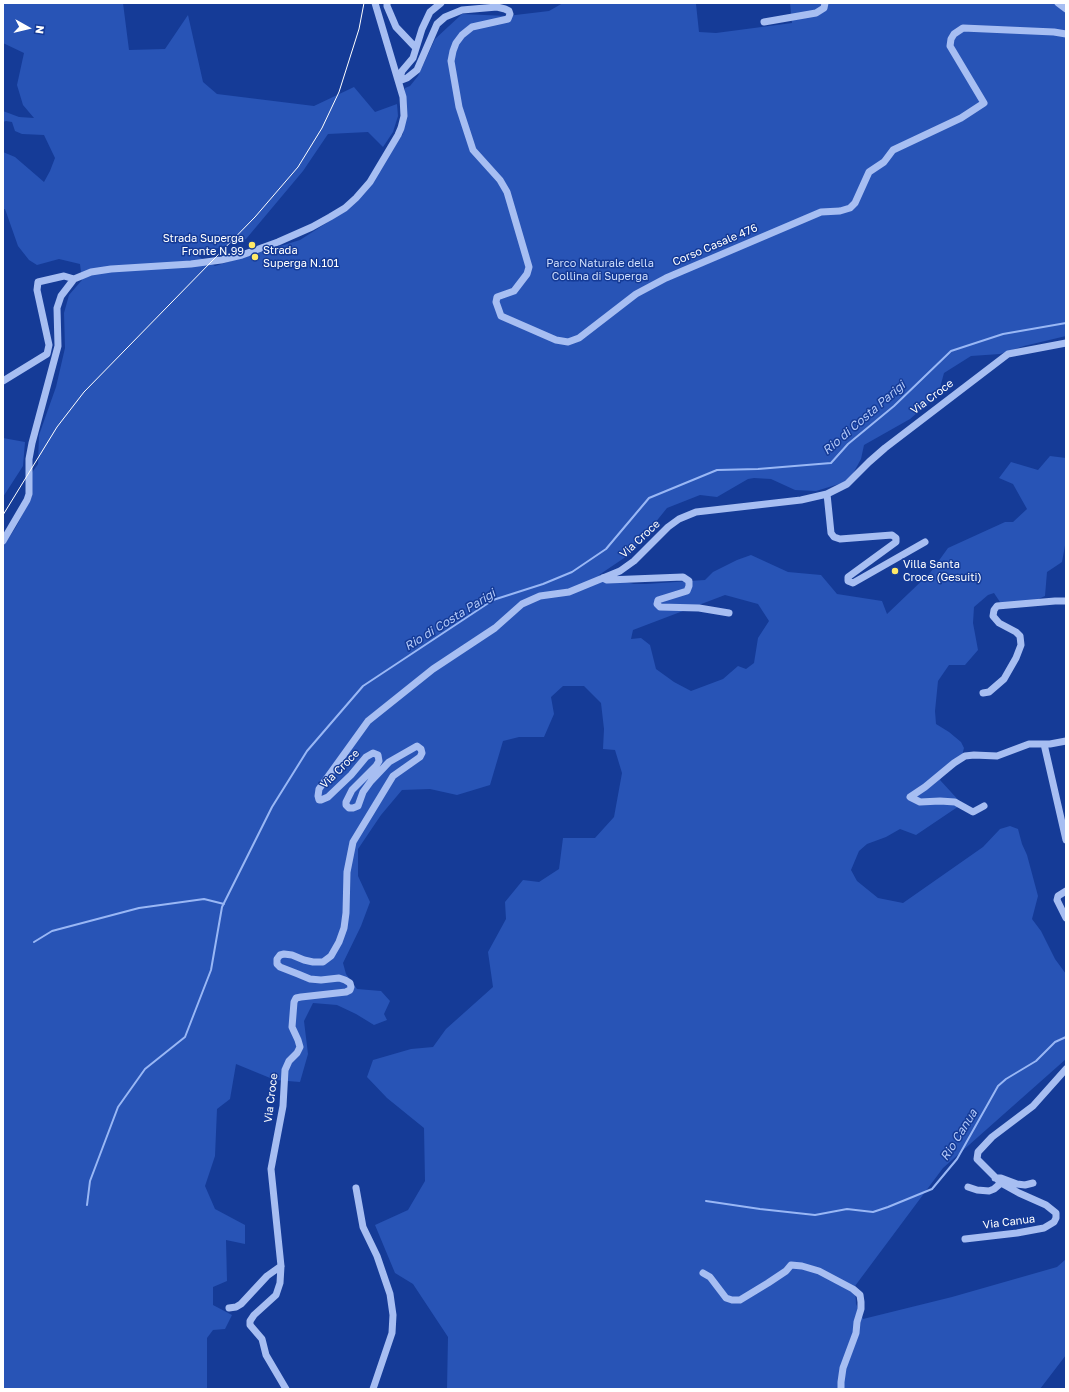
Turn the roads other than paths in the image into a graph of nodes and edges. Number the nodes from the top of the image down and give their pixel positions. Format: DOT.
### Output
graph roads {
  1 [pos="375,3"];
  2 [pos="387,3"];
  3 [pos="441,3"];
  4 [pos="825,3"];
  5 [pos="1058,3"];
  6 [pos="1066,9"];
  7 [pos="764,22"];
  8 [pos="1066,34"];
  9 [pos="416,48"];
  10 [pos="399,81"];
  11 [pos="74,279"];
  12 [pos="1066,343"];
  13 [pos="3,381"];
  14 [pos="827,494"];
  15 [pos="3,540"];
  16 [pos="926,542"];
  17 [pos="602,578"];
  18 [pos="1066,601"];
  19 [pos="729,613"];
  20 [pos="983,693"];
  21 [pos="1066,741"];
  22 [pos="1044,744"];
  23 [pos="984,806"];
  24 [pos="1066,840"];
  25 [pos="1066,891"];
  26 [pos="1066,918"];
  27 [pos="1066,1069"];
  28 [pos="995,1178"];
  29 [pos="1001,1183"];
  30 [pos="1033,1183"];
  31 [pos="968,1187"];
  32 [pos="356,1188"];
  33 [pos="965,1239"];
  34 [pos="281,1266"];
  35 [pos="703,1273"];
  36 [pos="229,1308"];
  37 [pos="286,1389"];
  38 [pos="373,1389"];
  39 [pos="841,1389"];
  1 -- 10 [label="street"];
  2 -- 9 [label="street"];
  3 -- 9 [label="street"];
  4 -- 7 [label="street"];
  5 -- 6 [label="street"];
  8 -- 10 [label="street, Corso Casale 476"];
  9 -- 10 [label="street"];
  10 -- 11 [label="street"];
  11 -- 13 [label="street"];
  11 -- 15 [label="street"];
  12 -- 14 [label="street, Via Croce"];
  14 -- 16 [label="street"];
  14 -- 17 [label="street, Via Croce"];
  17 -- 19 [label="street"];
  17 -- 34 [label="street, Via Croce"];
  18 -- 20 [label="street"];
  21 -- 22 [label="street"];
  22 -- 23 [label="street"];
  22 -- 24 [label="street"];
  25 -- 26 [label="street"];
  27 -- 28 [label="street, Via Canua"];
  28 -- 29 [label="street, Via Canua"];
  28 -- 30 [label="street"];
  29 -- 31 [label="street"];
  29 -- 33 [label="street, Via Canua"];
  32 -- 38 [label="street"];
  34 -- 36 [label="street"];
  34 -- 37 [label="street, Via Croce"];
  35 -- 39 [label="street"];
}
